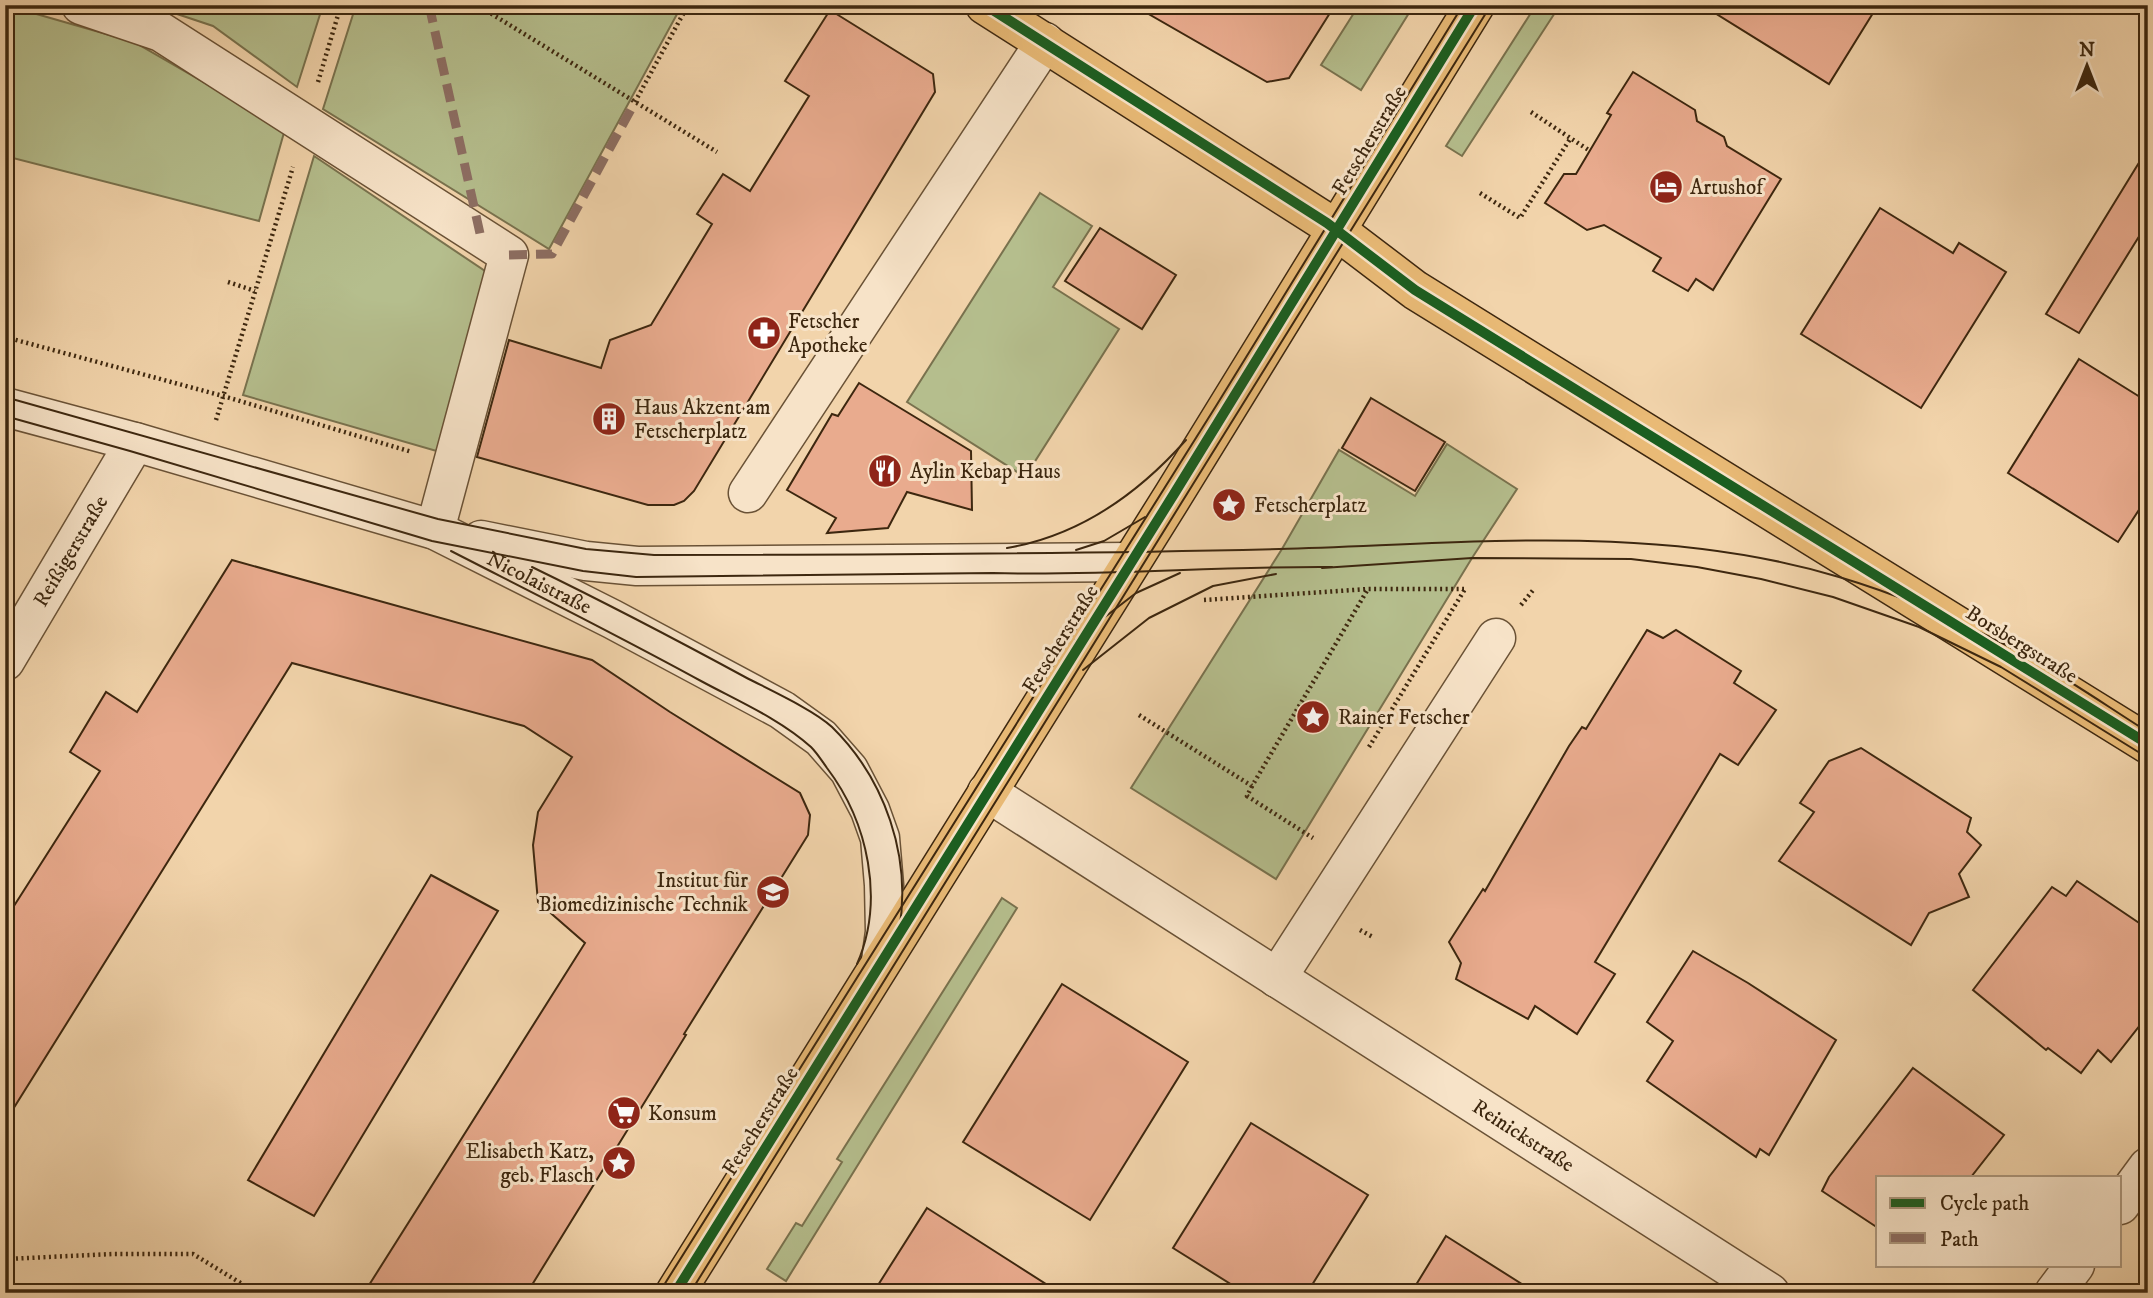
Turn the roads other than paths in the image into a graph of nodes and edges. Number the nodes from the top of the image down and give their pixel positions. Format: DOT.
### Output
graph roads {
  1 [pos="81,5"];
  2 [pos="985,5"];
  3 [pos="1475,5"];
  4 [pos="1045,42"];
  5 [pos="1337,230"];
  6 [pos="5,407"];
  7 [pos="135,442"];
  8 [pos="748,493"];
  9 [pos="435,530"];
  10 [pos="1130,562"];
  11 [pos="1496,638"];
  12 [pos="5,661"];
  13 [pos="2148,744"];
  14 [pos="988,792"];
  15 [pos="881,961"];
  16 [pos="1277,978"];
  17 [pos="2148,1167"];
  18 [pos="2122,1202"];
  19 [pos="2074,1266"];
  20 [pos="676,1293"];
  21 [pos="1770,1293"];
  22 [pos="2054,1293"];
  1 -- 9 [label="street"];
  2 -- 4 [label="main road, Borsbergstraße"];
  3 -- 5 [label="main road, Fetscherstraße"];
  4 -- 5 [label="main road, Borsbergstraße"];
  4 -- 8 [label="street"];
  5 -- 10 [label="main road, Fetscherstraße"];
  5 -- 13 [label="main road, Borsbergstraße"];
  6 -- 7 [label="street, Nicolaistraße"];
  7 -- 9 [label="street, Nicolaistraße"];
  7 -- 12 [label="street, Reißigerstraße"];
  9 -- 10 [label="street"];
  9 -- 15 [label="street, Nicolaistraße"];
  10 -- 14 [label="main road, Fetscherstraße"];
  11 -- 16 [label="street"];
  14 -- 15 [label="main road, Fetscherstraße"];
  14 -- 16 [label="street"];
  15 -- 20 [label="main road, Fetscherstraße"];
  16 -- 21 [label="street, Reinickstraße"];
  17 -- 18 [label="street"];
  19 -- 22 [label="street"];
}
